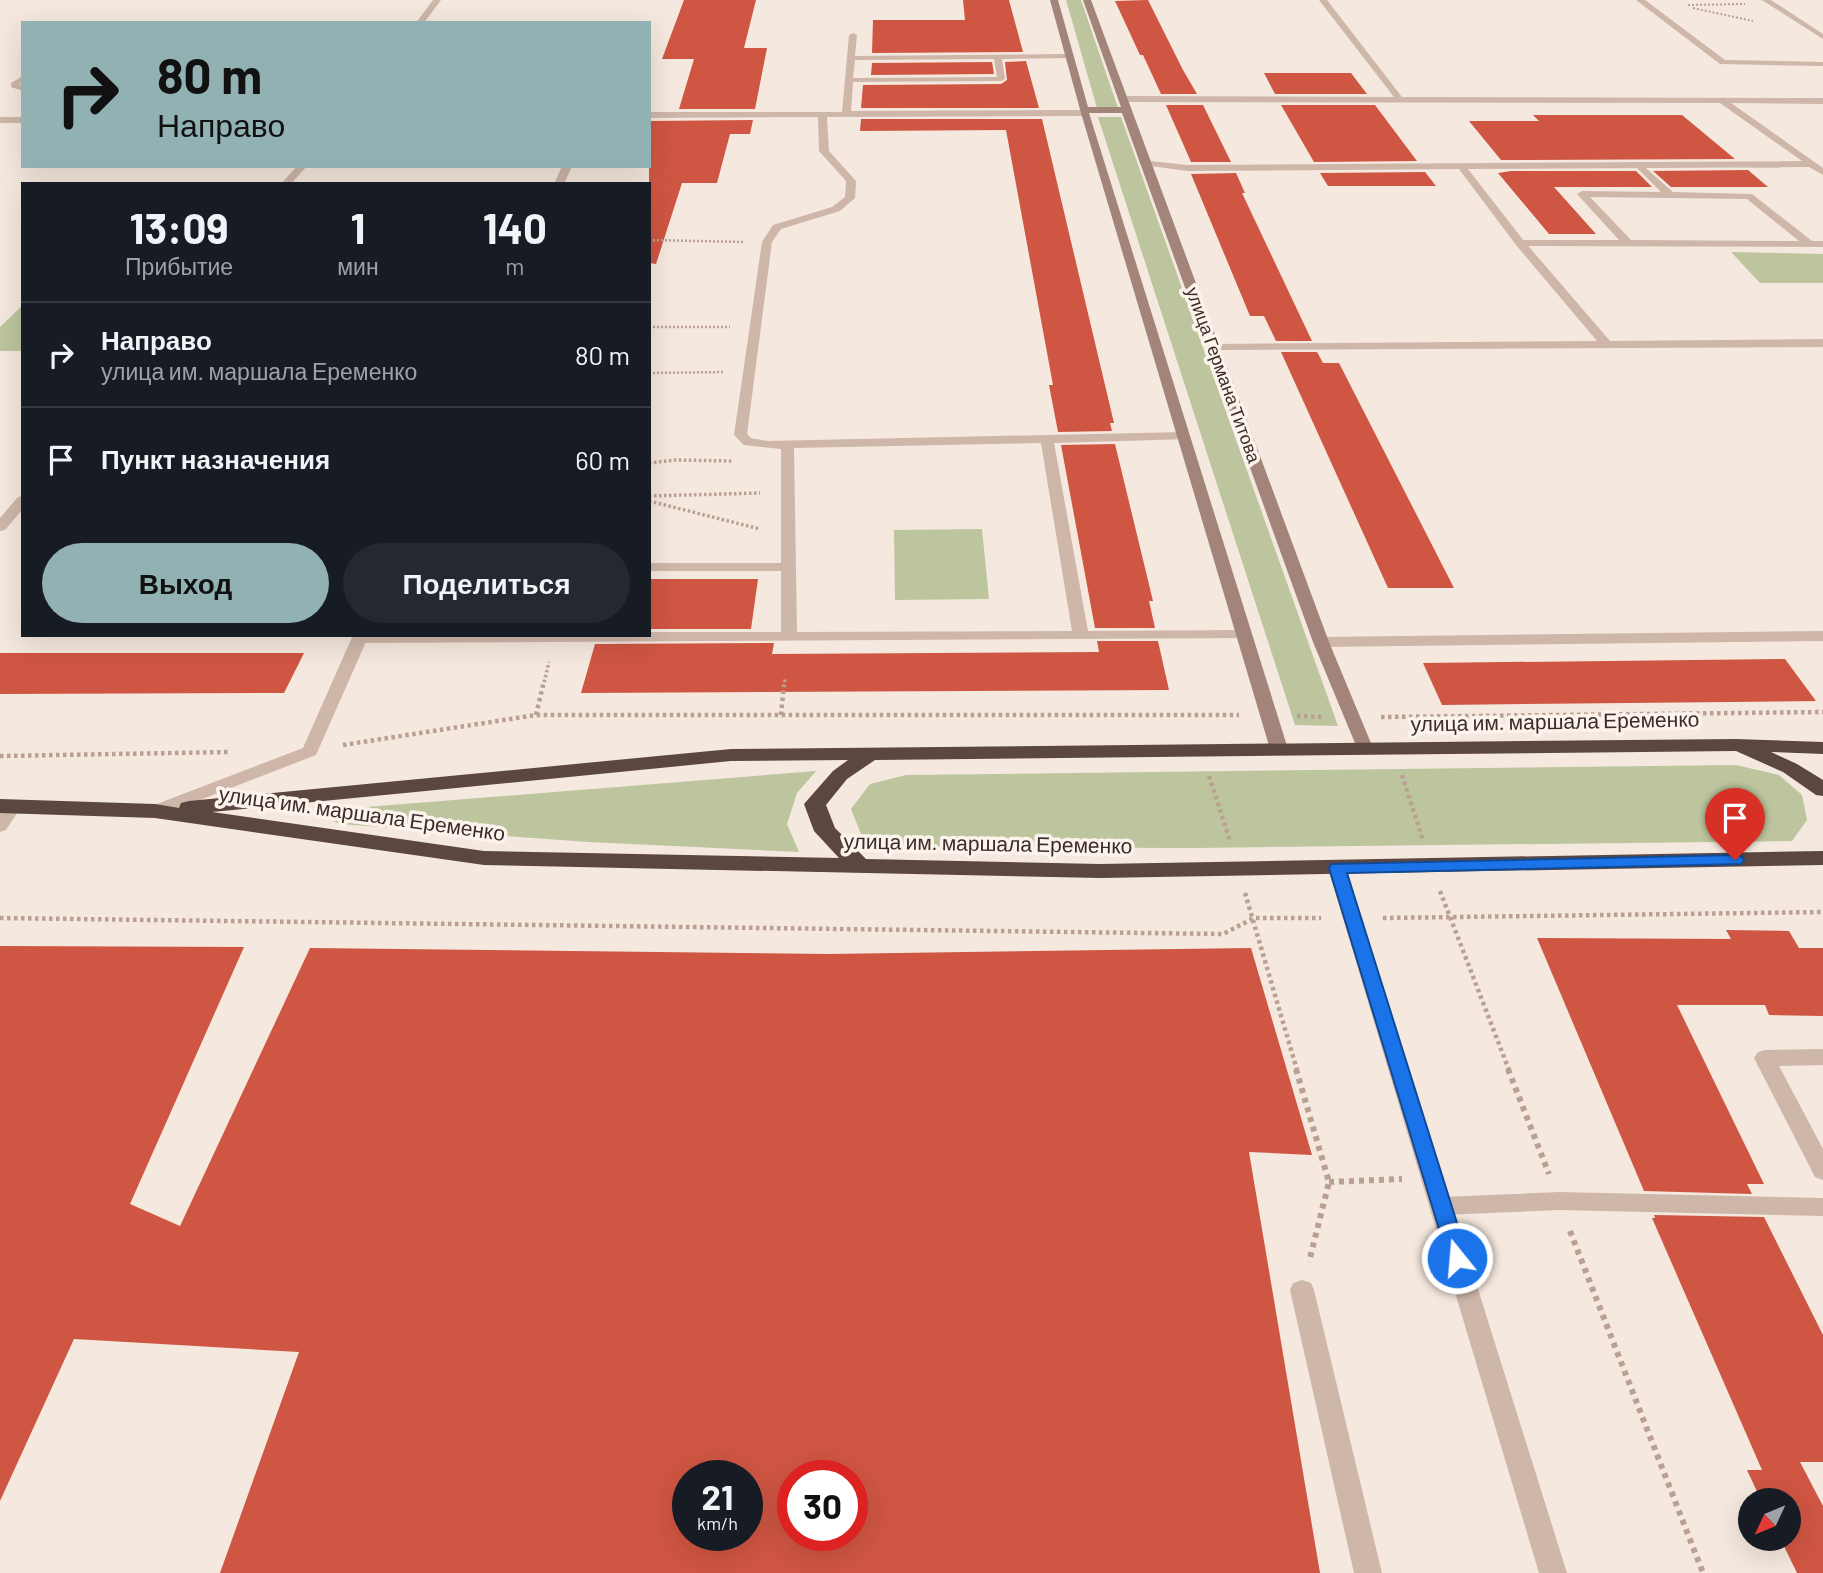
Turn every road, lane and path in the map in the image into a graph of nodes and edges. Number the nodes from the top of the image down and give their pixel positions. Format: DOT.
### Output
graph roads {
  1 [pos="437,0"];
  2 [pos="1054,0"];
  3 [pos="1087,0"];
  4 [pos="1323,0"];
  5 [pos="1640,0"];
  6 [pos="1769,2"];
  7 [pos="421,21"];
  8 [pos="1756,21"];
  9 [pos="853,35"];
  10 [pos="1823,37"];
  11 [pos="1070,56"];
  12 [pos="998,57"];
  13 [pos="851,58"];
  14 [pos="1823,64"];
  15 [pos="849,80"];
  16 [pos="1400,100"];
  17 [pos="1722,101"];
  18 [pos="1823,101"];
  19 [pos="1124,105"];
  20 [pos="1085,111"];
  21 [pos="822,114"];
  22 [pos="846,114"];
  23 [pos="651,115"];
  24 [pos="0,120"];
  25 [pos="21,120"];
  26 [pos="1143,162"];
  27 [pos="1811,164"];
  28 [pos="1639,165"];
  29 [pos="1462,167"];
  30 [pos="300,168"];
  31 [pos="1823,172"];
  32 [pos="288,182"];
  33 [pos="1670,195"];
  34 [pos="651,240"];
  35 [pos="767,242"];
  36 [pos="1520,243"];
  37 [pos="1628,243"];
  38 [pos="1809,244"];
  39 [pos="1823,244"];
  40 [pos="651,327"];
  41 [pos="755,327"];
  42 [pos="1605,343"];
  43 [pos="1823,343"];
  44 [pos="1214,348"];
  45 [pos="749,372"];
  46 [pos="651,373"];
  47 [pos="1184,436"];
  48 [pos="1047,439"];
  49 [pos="787,444"];
  50 [pos="787,461"];
  51 [pos="651,463"];
  52 [pos="788,492"];
  53 [pos="651,498"];
  54 [pos="651,499"];
  55 [pos="12,506"];
  56 [pos="0,527"];
  57 [pos="788,536"];
  58 [pos="789,567"];
  59 [pos="651,568"];
  60 [pos="789,635"];
  61 [pos="1244,635"];
  62 [pos="651,636"];
  63 [pos="1081,636"];
  64 [pos="1823,636"];
  65 [pos="360,637"];
  66 [pos="555,637"];
  67 [pos="1321,642"];
  68 [pos="785,679"];
  69 [pos="1823,712"];
  70 [pos="536,715"];
  71 [pos="781,715"];
  72 [pos="1191,715"];
  73 [pos="1269,716"];
  74 [pos="1353,717"];
  75 [pos="1384,717"];
  76 [pos="1736,745"];
  77 [pos="1365,748"];
  78 [pos="1394,748"];
  79 [pos="1823,748"];
  80 [pos="1200,749"];
  81 [pos="1279,750"];
  82 [pos="310,751"];
  83 [pos="243,752"];
  84 [pos="873,752"];
  85 [pos="0,756"];
  86 [pos="1823,790"];
  87 [pos="6,806"];
  88 [pos="155,811"];
  89 [pos="0,826"];
  90 [pos="1821,852"];
  91 [pos="1432,866"];
  92 [pos="862,868"];
  93 [pos="1337,868"];
  94 [pos="1237,869"];
  95 [pos="1823,912"];
  96 [pos="1448,917"];
  97 [pos="0,918"];
  98 [pos="1254,918"];
  99 [pos="1352,918"];
  100 [pos="1823,1056"];
  101 [pos="1823,1171"];
  102 [pos="1559,1201"];
  103 [pos="1441,1206"];
  104 [pos="1823,1207"];
  105 [pos="1302,1290"];
  106 [pos="1368,1573"];
  107 [pos="1553,1573"];
  108 [pos="1703,1573"];
  1 -- 7 [label="street"];
  2 -- 11 [label="street"];
  3 -- 19 [label="street, улица Германа Титова"];
  4 -- 16 [label="street"];
  5 -- 14 [label="street"];
  6 -- 8 [label="path"];
  6 -- 10 [label="street"];
  9 -- 13 [label="street"];
  11 -- 12 [label="street"];
  11 -- 20 [label="street"];
  12 -- 13 [label="street"];
  12 -- 15 [label="street"];
  13 -- 15 [label="street"];
  15 -- 22 [label="street"];
  16 -- 17 [label="street"];
  16 -- 19 [label="street"];
  17 -- 18 [label="street"];
  17 -- 27 [label="street"];
  19 -- 20 [label="street"];
  19 -- 26 [label="street, улица Германа Титова"];
  20 -- 22 [label="street"];
  20 -- 47 [label="street"];
  21 -- 22 [label="street"];
  21 -- 23 [label="street"];
  21 -- 35 [label="street"];
  24 -- 25 [label="street"];
  26 -- 29 [label="street"];
  26 -- 44 [label="street, улица Германа Титова"];
  27 -- 28 [label="street"];
  27 -- 31 [label="street"];
  28 -- 29 [label="street"];
  28 -- 33 [label="street"];
  29 -- 36 [label="street"];
  30 -- 32 [label="street"];
  33 -- 37 [label="street"];
  33 -- 38 [label="street"];
  34 -- 35 [label="path"];
  35 -- 41 [label="street"];
  36 -- 37 [label="street"];
  36 -- 42 [label="street"];
  37 -- 38 [label="street"];
  38 -- 39 [label="street"];
  40 -- 41 [label="path"];
  41 -- 45 [label="street"];
  42 -- 43 [label="street"];
  42 -- 44 [label="street"];
  44 -- 67 [label="street, улица Германа Титова"];
  45 -- 46 [label="path"];
  45 -- 49 [label="street"];
  47 -- 48 [label="street"];
  47 -- 61 [label="street"];
  48 -- 49 [label="street"];
  48 -- 63 [label="street"];
  49 -- 50 [label="street"];
  50 -- 51 [label="path"];
  50 -- 52 [label="street"];
  52 -- 53 [label="path"];
  52 -- 57 [label="street"];
  54 -- 57 [label="path"];
  55 -- 56 [label="street"];
  57 -- 58 [label="street"];
  58 -- 59 [label="street"];
  58 -- 60 [label="street"];
  60 -- 62 [label="street"];
  60 -- 63 [label="street"];
  61 -- 63 [label="street"];
  61 -- 73 [label="street"];
  64 -- 67 [label="street"];
  65 -- 82 [label="street"];
  66 -- 70 [label="path"];
  67 -- 74 [label="street, улица Германа Титова"];
  68 -- 71 [label="path"];
  69 -- 75 [label="path"];
  70 -- 71 [label="path"];
  70 -- 82 [label="path"];
  71 -- 72 [label="path"];
  72 -- 73 [label="path"];
  72 -- 80 [label="path"];
  73 -- 74 [label="path"];
  73 -- 81 [label="street"];
  74 -- 75 [label="path"];
  74 -- 77 [label="street, улица Германа Титова"];
  75 -- 78 [label="path"];
  76 -- 78 [label="highway, улица им. маршала Еременко"];
  76 -- 79 [label="highway, улица им. маршала Еременко"];
  76 -- 86 [label="highway"];
  77 -- 78 [label="highway, улица им. маршала Еременко"];
  77 -- 81 [label="highway, улица им. маршала Еременко"];
  78 -- 91 [label="path"];
  80 -- 81 [label="highway, улица им. маршала Еременко"];
  80 -- 84 [label="highway, улица им. маршала Еременко"];
  80 -- 94 [label="path"];
  82 -- 88 [label="street"];
  83 -- 85 [label="path"];
  84 -- 88 [label="highway, улица им. маршала Еременко"];
  84 -- 92 [label="highway"];
  87 -- 88 [label="highway, улица им. маршала Еременко"];
  87 -- 89 [label="street"];
  88 -- 92 [label="highway, улица им. маршала Еременко"];
  90 -- 91 [label="highway, улица им. маршала Еременко"];
  91 -- 93 [label="highway, улица им. маршала Еременко"];
  91 -- 96 [label="path"];
  92 -- 94 [label="highway, улица им. маршала Еременко"];
  93 -- 94 [label="highway, улица им. маршала Еременко"];
  93 -- 99 [label="street"];
  94 -- 98 [label="path"];
  95 -- 96 [label="path"];
  96 -- 99 [label="path"];
  96 -- 102 [label="path"];
  97 -- 98 [label="path"];
  98 -- 99 [label="path"];
  98 -- 105 [label="path"];
  99 -- 103 [label="street"];
  100 -- 101 [label="street"];
  102 -- 103 [label="street"];
  102 -- 104 [label="street"];
  102 -- 108 [label="path"];
  103 -- 107 [label="street"];
  105 -- 106 [label="street"];
}
